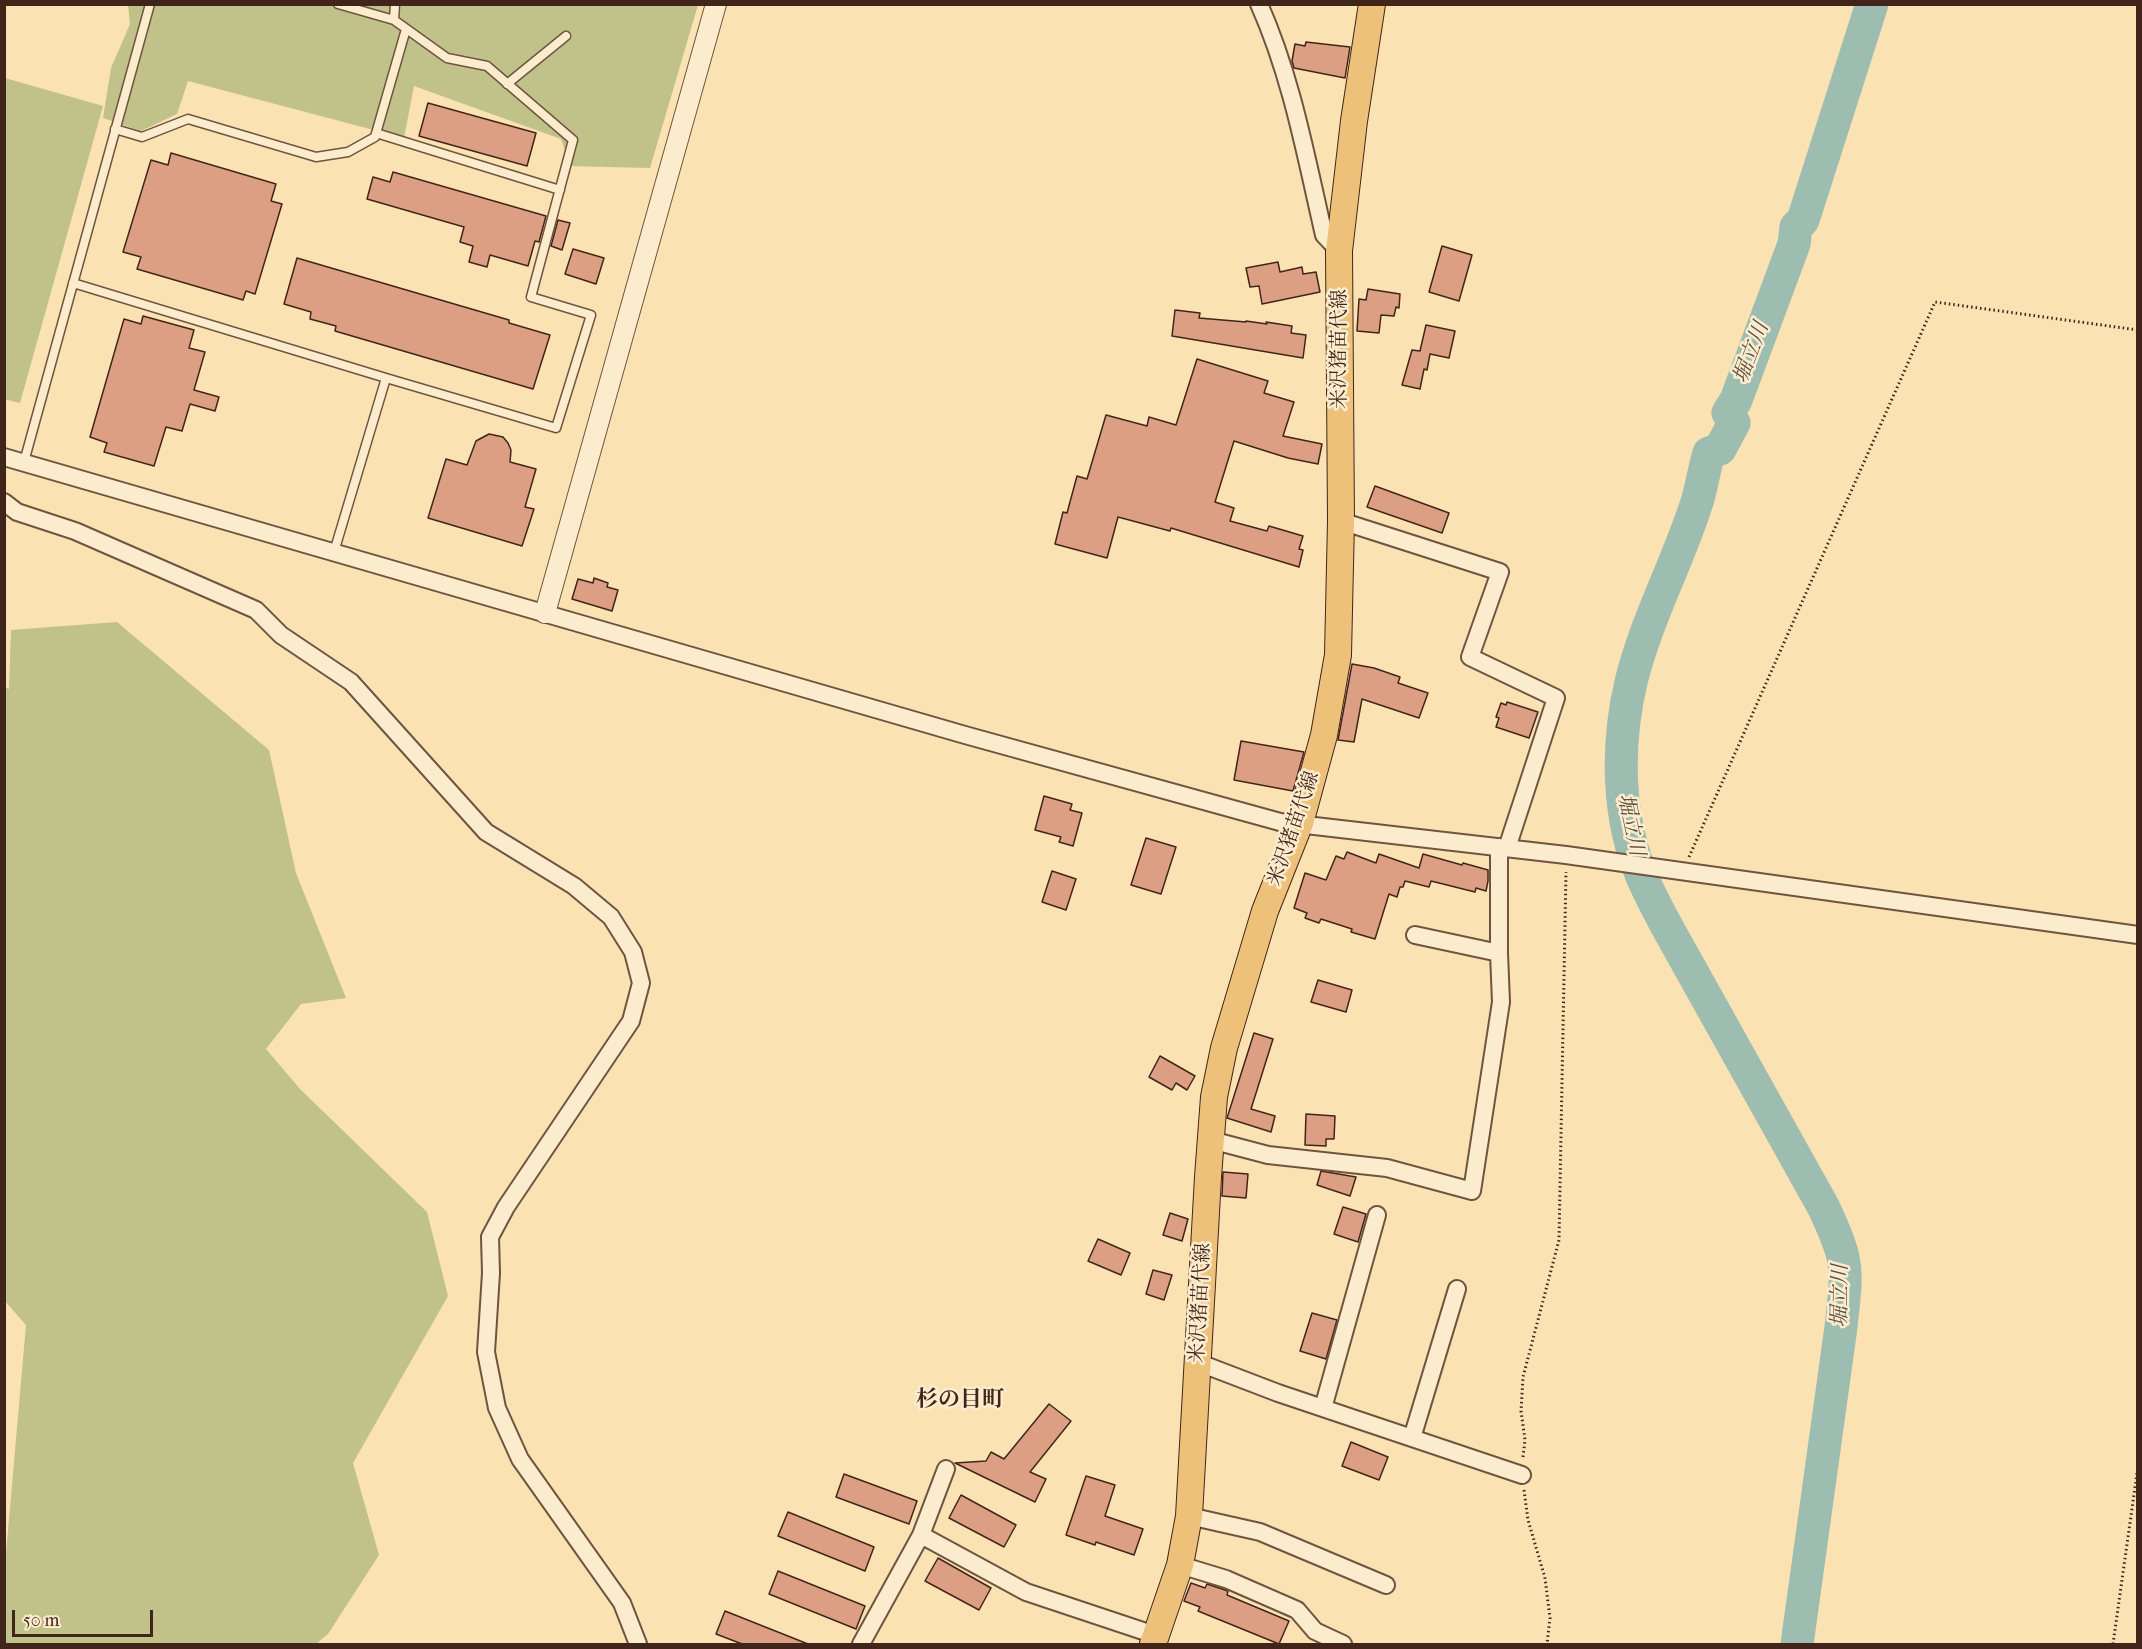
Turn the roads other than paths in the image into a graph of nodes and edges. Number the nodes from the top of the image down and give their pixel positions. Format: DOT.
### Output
graph roads {
  1 [pos="150,4"];
  2 [pos="338,4"];
  3 [pos="395,4"];
  4 [pos="716,4"];
  5 [pos="1259,4"];
  6 [pos="1372,4"];
  7 [pos="394,20"];
  8 [pos="406,29"];
  9 [pos="566,36"];
  10 [pos="507,84"];
  11 [pos="115,129"];
  12 [pos="376,133"];
  13 [pos="560,190"];
  14 [pos="1339,251"];
  15 [pos="73,283"];
  16 [pos="386,378"];
  17 [pos="4,457"];
  18 [pos="24,462"];
  19 [pos="4,502"];
  20 [pos="1341,521"];
  21 [pos="334,552"];
  22 [pos="545,613"];
  23 [pos="1300,823"];
  24 [pos="1503,847"];
  25 [pos="1415,935"];
  26 [pos="2138,936"];
  27 [pos="1498,953"];
  28 [pos="1211,1140"];
  29 [pos="1377,1215"];
  30 [pos="1457,1289"];
  31 [pos="1197,1362"];
  32 [pos="1323,1408"];
  33 [pos="1412,1438"];
  34 [pos="945,1469"];
  35 [pos="1522,1475"];
  36 [pos="1189,1515"];
  37 [pos="921,1535"];
  38 [pos="1180,1565"];
  39 [pos="1386,1585"];
  40 [pos="1156,1640"];
  41 [pos="638,1644"];
  42 [pos="861,1644"];
  43 [pos="1343,1644"];
  1 -- 11 [label="lane"];
  2 -- 7 [label="lane"];
  3 -- 7 [label="lane"];
  4 -- 22 [label="street"];
  5 -- 14 [label="street"];
  6 -- 14 [label="main road, 米沢猪苗代線"];
  7 -- 8 [label="lane"];
  8 -- 10 [label="lane"];
  8 -- 12 [label="lane"];
  9 -- 10 [label="lane"];
  10 -- 13 [label="lane"];
  11 -- 12 [label="lane"];
  11 -- 15 [label="lane"];
  12 -- 13 [label="lane"];
  13 -- 16 [label="lane"];
  14 -- 20 [label="main road, 米沢猪苗代線"];
  15 -- 16 [label="lane"];
  15 -- 18 [label="lane"];
  16 -- 21 [label="lane"];
  17 -- 18 [label="street"];
  18 -- 21 [label="street"];
  19 -- 41 [label="street"];
  20 -- 23 [label="main road, 米沢猪苗代線"];
  20 -- 24 [label="street"];
  21 -- 22 [label="street"];
  22 -- 23 [label="street"];
  23 -- 24 [label="street"];
  23 -- 28 [label="main road, 米沢猪苗代線"];
  24 -- 26 [label="street"];
  24 -- 27 [label="street"];
  25 -- 27 [label="street"];
  27 -- 28 [label="street"];
  28 -- 31 [label="main road, 米沢猪苗代線"];
  29 -- 32 [label="street"];
  30 -- 33 [label="street"];
  31 -- 32 [label="street"];
  31 -- 36 [label="main road, 米沢猪苗代線"];
  32 -- 33 [label="street"];
  33 -- 35 [label="street"];
  34 -- 37 [label="street"];
  36 -- 38 [label="main road, 米沢猪苗代線"];
  36 -- 39 [label="street"];
  37 -- 40 [label="street"];
  37 -- 42 [label="street"];
  38 -- 40 [label="main road, 米沢猪苗代線"];
  38 -- 43 [label="street"];
}
